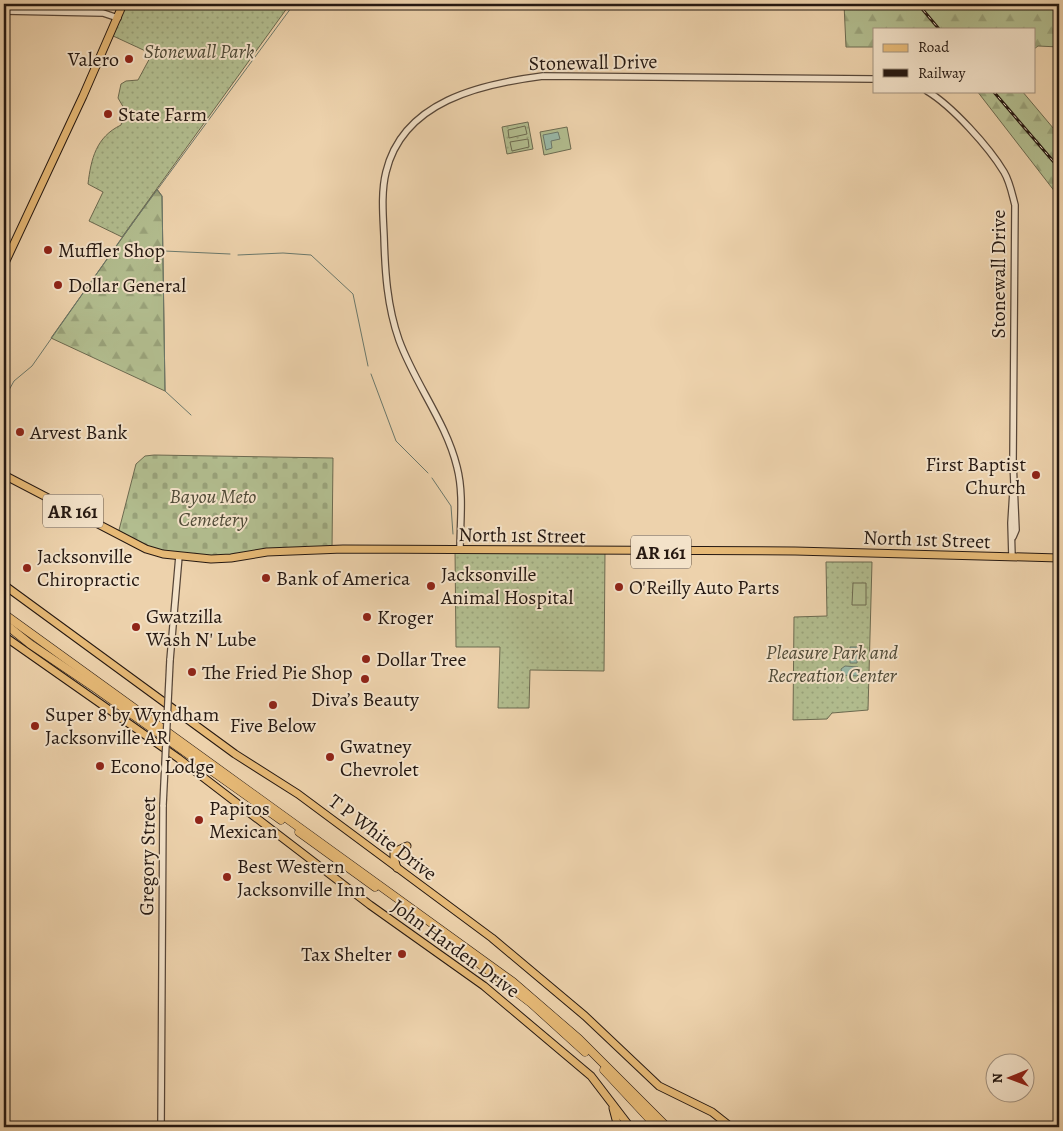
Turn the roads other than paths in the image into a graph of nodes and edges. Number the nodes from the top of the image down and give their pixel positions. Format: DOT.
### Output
graph roads {
  1 [pos="123,4"];
  2 [pos="4,11"];
  3 [pos="118,18"];
  4 [pos="873,79"];
  5 [pos="928,92"];
  6 [pos="4,265"];
  7 [pos="4,475"];
  8 [pos="460,550"];
  9 [pos="179,556"];
  10 [pos="1012,557"];
  11 [pos="1059,558"];
  12 [pos="4,586"];
  13 [pos="4,614"];
  14 [pos="4,623"];
  15 [pos="4,629"];
  16 [pos="4,636"];
  17 [pos="30,644"];
  18 [pos="406,846"];
  19 [pos="397,868"];
  20 [pos="610,1101"];
  21 [pos="161,1127"];
  22 [pos="618,1127"];
  23 [pos="630,1127"];
  24 [pos="658,1127"];
  25 [pos="667,1127"];
  26 [pos="731,1127"];
  1 -- 3 [label="main road"];
  2 -- 3 [label="street"];
  3 -- 6 [label="main road"];
  4 -- 8 [label="street, Stonewall Drive"];
  5 -- 10 [label="street, Stonewall Drive"];
  7 -- 9 [label="main road, North 1st Street / AR 161"];
  8 -- 9 [label="main road, North 1st Street / AR 161"];
  8 -- 10 [label="main road, North 1st Street / AR 161"];
  9 -- 21 [label="street, Gregory Street, bridge"];
  10 -- 11 [label="main road, North 1st Street / AR 161"];
  12 -- 19 [label="main road, T P White Drive"];
  13 -- 25 [label="highway"];
  14 -- 17 [label="highway"];
  15 -- 17 [label="highway"];
  16 -- 20 [label="main road, John Harden Drive"];
  17 -- 24 [label="highway"];
  18 -- 19 [label="main road"];
  19 -- 26 [label="main road, T P White Drive"];
  20 -- 22 [label="main road"];
  20 -- 23 [label="main road, John Harden Drive"];
}
